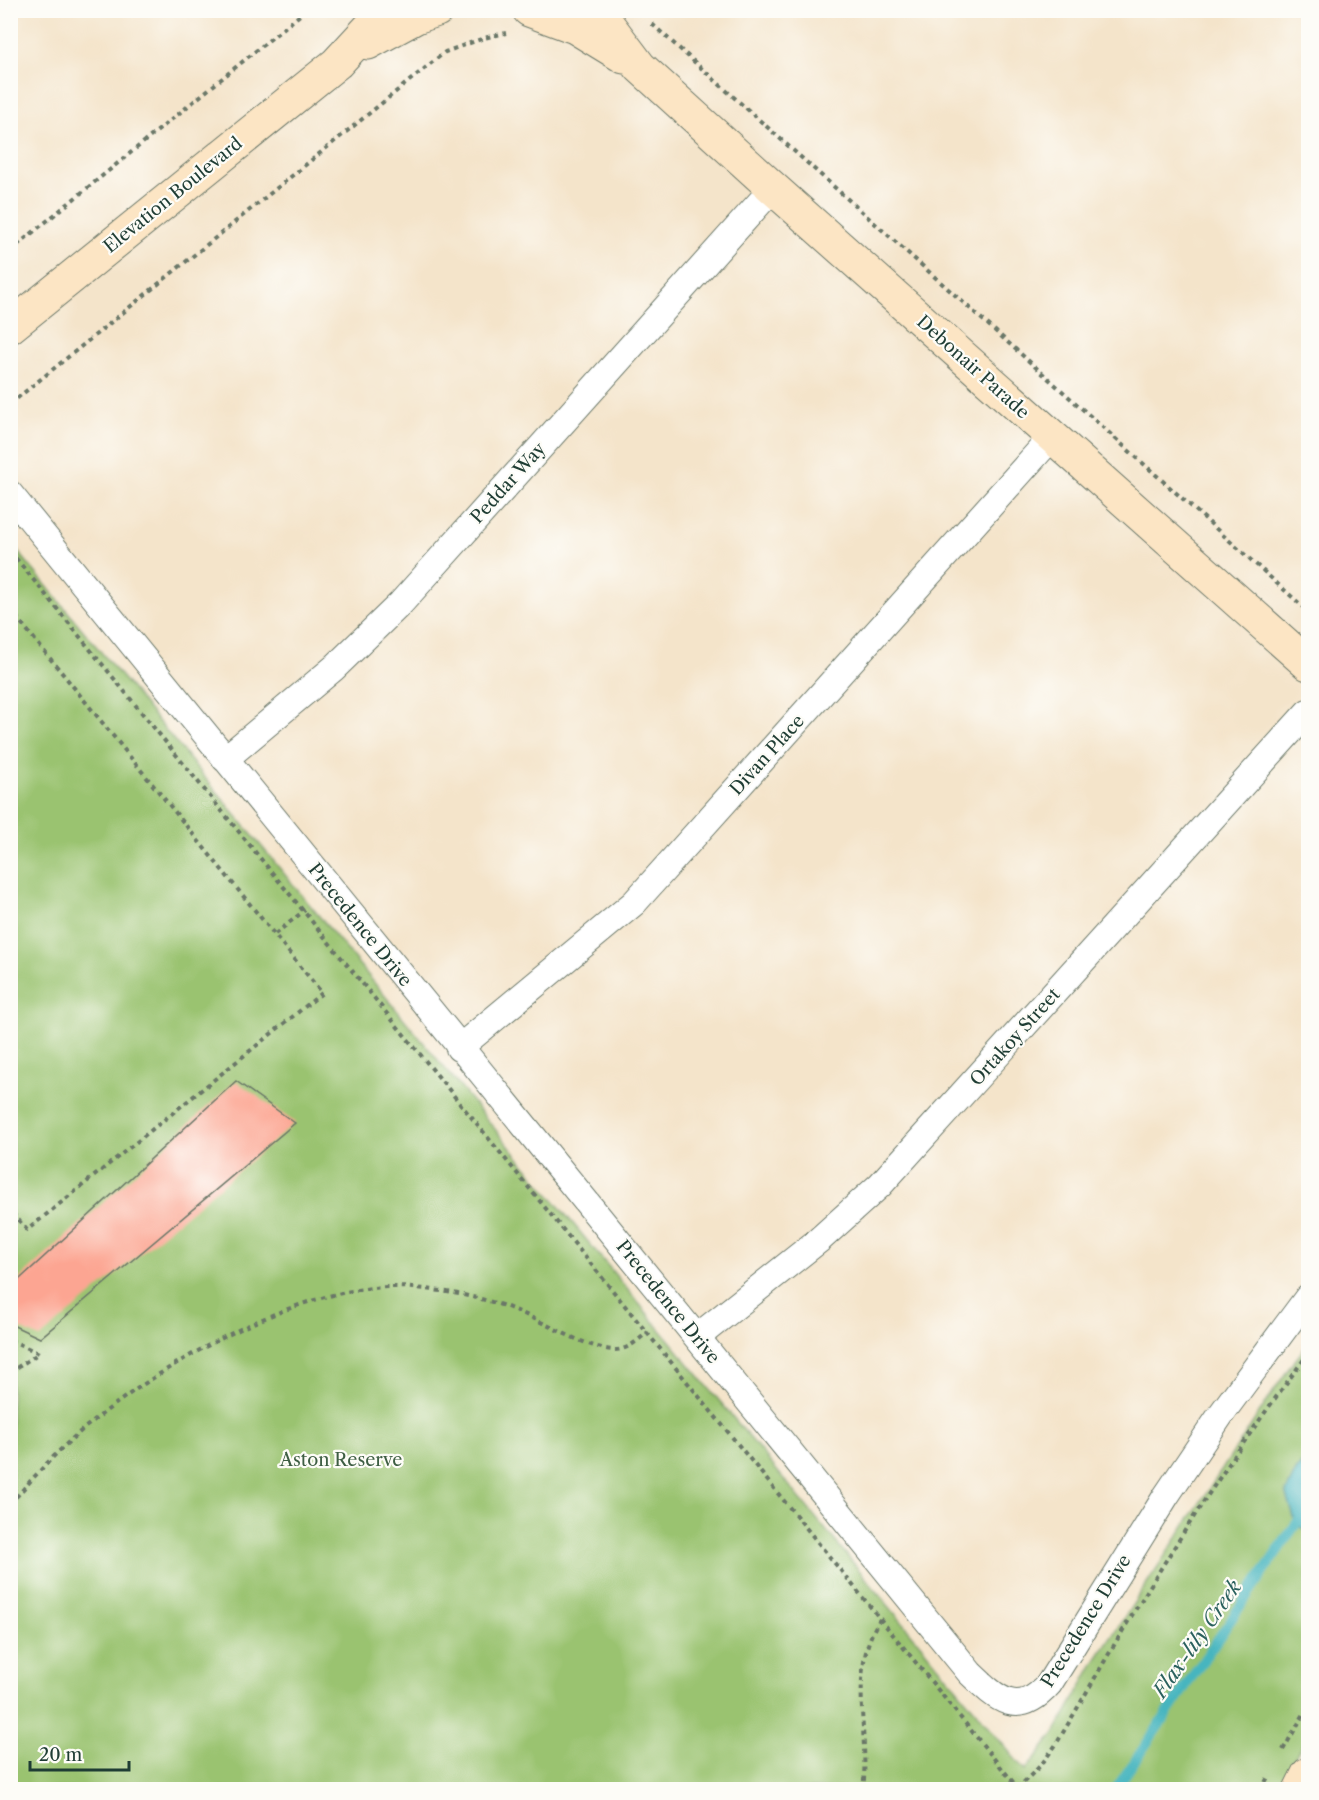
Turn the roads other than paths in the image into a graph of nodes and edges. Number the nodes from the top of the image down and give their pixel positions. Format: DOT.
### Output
graph roads {
  1 [pos="386,10"];
  2 [pos="437,10"];
  3 [pos="597,10"];
  4 [pos="522,21"];
  5 [pos="337,63"];
  6 [pos="640,67"];
  7 [pos="772,188"];
  8 [pos="10,327"];
  9 [pos="1052,437"];
  10 [pos="10,494"];
  11 [pos="1308,664"];
  12 [pos="1308,712"];
  13 [pos="225,759"];
  14 [pos="459,1048"];
  15 [pos="1308,1297"];
  16 [pos="697,1337"];
  17 [pos="1308,1774"];
  18 [pos="1300,1790"];
  1 -- 5 [label="street, Elevation Boulevard"];
  2 -- 5 [label="street, Elevation Boulevard"];
  3 -- 6 [label="street, Debonair Parade"];
  4 -- 6 [label="street, Debonair Parade"];
  5 -- 8 [label="street, Elevation Boulevard"];
  6 -- 7 [label="street, Debonair Parade"];
  7 -- 9 [label="street, Debonair Parade"];
  7 -- 13 [label="street, Peddar Way"];
  9 -- 11 [label="street, Debonair Parade"];
  9 -- 14 [label="street, Divan Place"];
  10 -- 13 [label="street, Precedence Drive"];
  12 -- 16 [label="street, Ortakoy Street"];
  13 -- 14 [label="street, Precedence Drive"];
  14 -- 16 [label="street, Precedence Drive"];
  15 -- 16 [label="street, Precedence Drive"];
  17 -- 18 [label="street"];
}
